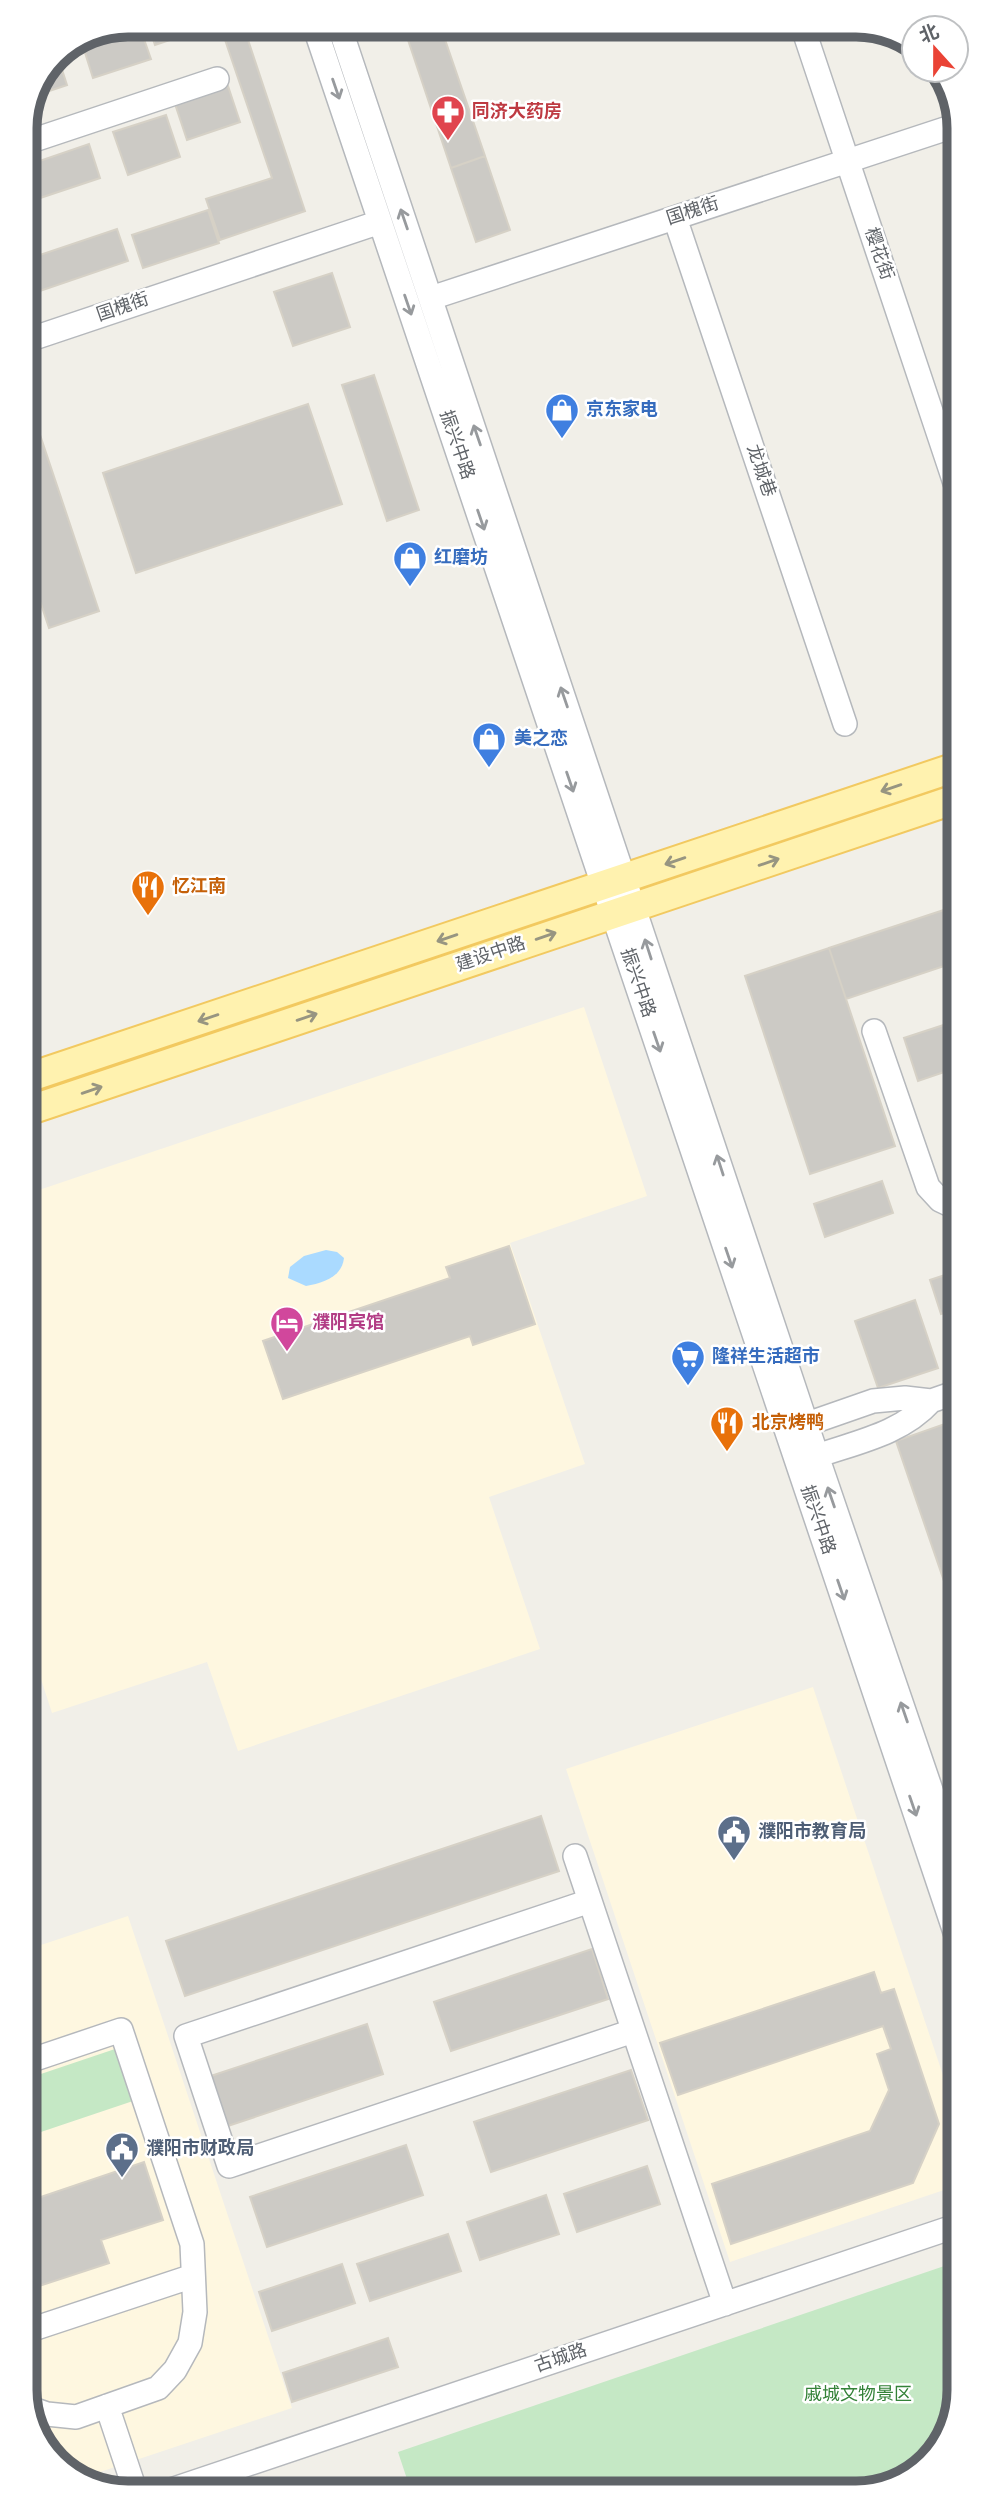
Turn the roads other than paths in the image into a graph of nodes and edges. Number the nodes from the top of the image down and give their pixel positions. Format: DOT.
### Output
graph roads {
  1 [pos="318,37"];
  2 [pos="343,37"];
  3 [pos="806,37"];
  4 [pos="217,79"];
  5 [pos="947,128"];
  6 [pos="37,139"];
  7 [pos="847,161"];
  8 [pos="676,218"];
  9 [pos="380,222"];
  10 [pos="431,299"];
  11 [pos="37,337"];
  12 [pos="947,459"];
  13 [pos="845,723"];
  14 [pos="947,770"];
  15 [pos="947,802"];
  16 [pos="615,881"];
  17 [pos="624,910"];
  18 [pos="874,1031"];
  19 [pos="37,1075"];
  20 [pos="37,1108"];
  21 [pos="947,1203"];
  22 [pos="947,1396"];
  23 [pos="930,1401"];
  24 [pos="807,1424"];
  25 [pos="817,1456"];
  26 [pos="947,1838"];
  27 [pos="575,1856"];
  28 [pos="590,1900"];
  29 [pos="947,1907"];
  30 [pos="633,2031"];
  31 [pos="37,2058"];
  32 [pos="947,2229"];
  33 [pos="193,2276"];
  34 [pos="724,2304"];
  35 [pos="37,2328"];
  36 [pos="107,2406"];
  37 [pos="40,2412"];
  38 [pos="132,2481"];
  39 [pos="227,2481"];
  1 -- 9 [label="street, 振兴中路, one-way"];
  10 -- 2 [label="street, 振兴中路, one-way"];
  3 -- 7 [label="street, 樱花街"];
  4 -- 6 [label="street"];
  5 -- 7 [label="street, 国槐街"];
  7 -- 8 [label="street, 国槐街"];
  7 -- 12 [label="street, 樱花街"];
  8 -- 10 [label="street, 国槐街"];
  8 -- 13 [label="street, 龙城巷"];
  9 -- 11 [label="street, 国槐街"];
  9 -- 16 [label="street, 振兴中路, one-way"];
  16 -- 10 [label="street, 振兴中路, one-way"];
  14 -- 16 [label="main road, 建设中路, one-way"];
  17 -- 15 [label="main road, 建设中路, one-way"];
  16 -- 17 [label="street, 振兴中路"];
  16 -- 19 [label="main road, 建设中路, one-way"];
  20 -- 17 [label="main road, 建设中路, one-way"];
  24 -- 17 [label="street, 振兴中路, one-way"];
  17 -- 29 [label="street, 振兴中路, one-way"];
  18 -- 21 [label="street"];
  22 -- 23 [label="street"];
  23 -- 24 [label="street"];
  23 -- 25 [label="street"];
  24 -- 25 [label="street, 振兴中路"];
  26 -- 25 [label="street, 振兴中路, one-way"];
  27 -- 28 [label="street"];
  28 -- 30 [label="street"];
  28 -- 30 [label="street"];
  30 -- 34 [label="street"];
  31 -- 33 [label="street"];
  32 -- 34 [label="street, 古城路"];
  33 -- 35 [label="street"];
  33 -- 36 [label="street"];
  34 -- 39 [label="street, 古城路"];
  36 -- 37 [label="street"];
  36 -- 38 [label="street"];
}
